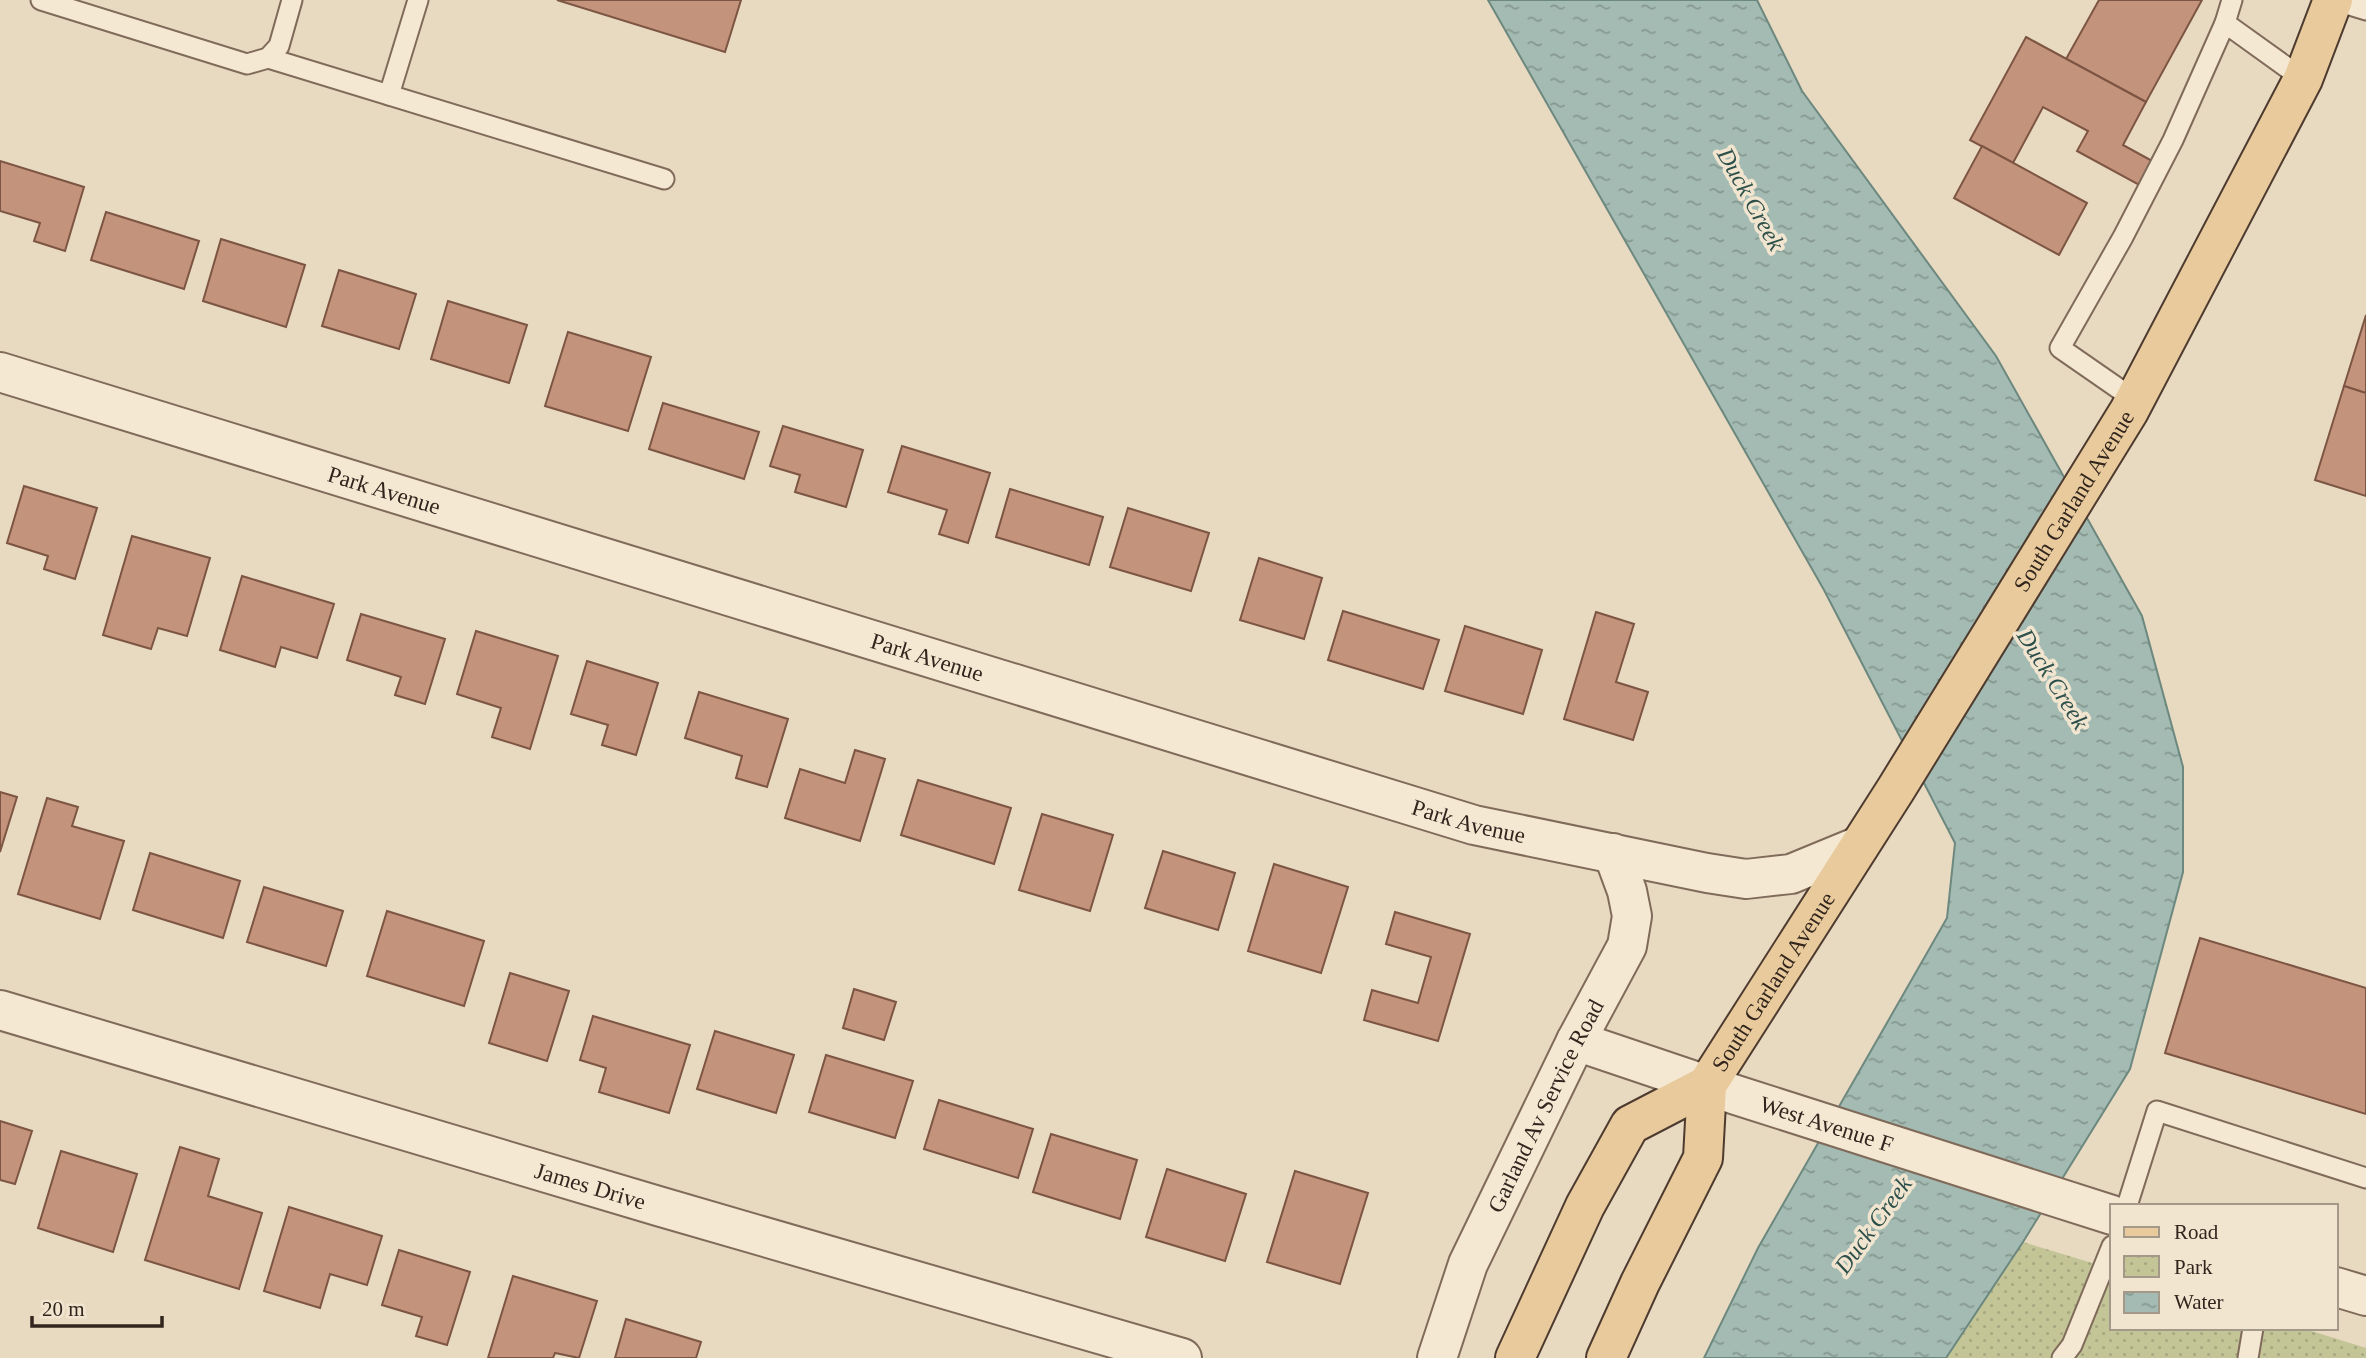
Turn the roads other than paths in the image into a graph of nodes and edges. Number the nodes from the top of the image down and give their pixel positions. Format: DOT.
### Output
graph roads {
  1 [pos="41,0"];
  2 [pos="292,0"];
  3 [pos="418,0"];
  4 [pos="2232,0"];
  5 [pos="2333,0"];
  6 [pos="2366,10"];
  7 [pos="2225,23"];
  8 [pos="268,58"];
  9 [pos="2303,79"];
  10 [pos="389,95"];
  11 [pos="664,179"];
  12 [pos="0,372"];
  13 [pos="2132,406"];
  14 [pos="1859,846"];
  15 [pos="1613,853"];
  16 [pos="0,1010"];
  17 [pos="1576,1041"];
  18 [pos="1707,1085"];
  19 [pos="2366,1178"];
  20 [pos="2128,1204"];
  21 [pos="2110,1214"];
  22 [pos="2110,1251"];
  23 [pos="2338,1288"];
  24 [pos="2366,1296"];
  25 [pos="2253,1330"];
  26 [pos="1182,1358"];
  27 [pos="1437,1358"];
  28 [pos="1515,1358"];
  29 [pos="1606,1358"];
  30 [pos="2062,1358"];
  31 [pos="2248,1358"];
  1 -- 8 [label="lane"];
  2 -- 8 [label="lane"];
  3 -- 10 [label="lane"];
  4 -- 7 [label="lane"];
  5 -- 6 [label="lane"];
  5 -- 9 [label="main road, South Garland Avenue"];
  7 -- 9 [label="lane"];
  7 -- 13 [label="lane"];
  8 -- 10 [label="lane"];
  9 -- 13 [label="main road, South Garland Avenue"];
  10 -- 11 [label="lane"];
  12 -- 15 [label="street, Park Avenue"];
  13 -- 14 [label="main road, South Garland Avenue"];
  14 -- 15 [label="street, Park Avenue"];
  14 -- 18 [label="main road, South Garland Avenue"];
  15 -- 17 [label="street, Garland Av Service Road"];
  16 -- 26 [label="street, James Drive"];
  17 -- 18 [label="street, West Avenue F"];
  17 -- 27 [label="street, Garland Av Service Road"];
  18 -- 21 [label="street, West Avenue F"];
  18 -- 28 [label="main road, South Garland Avenue"];
  18 -- 29 [label="main road, South Garland Avenue"];
  19 -- 20 [label="lane"];
  22 -- 30 [label="lane"];
  23 -- 24 [label="street"];
  25 -- 31 [label="lane"];
}
